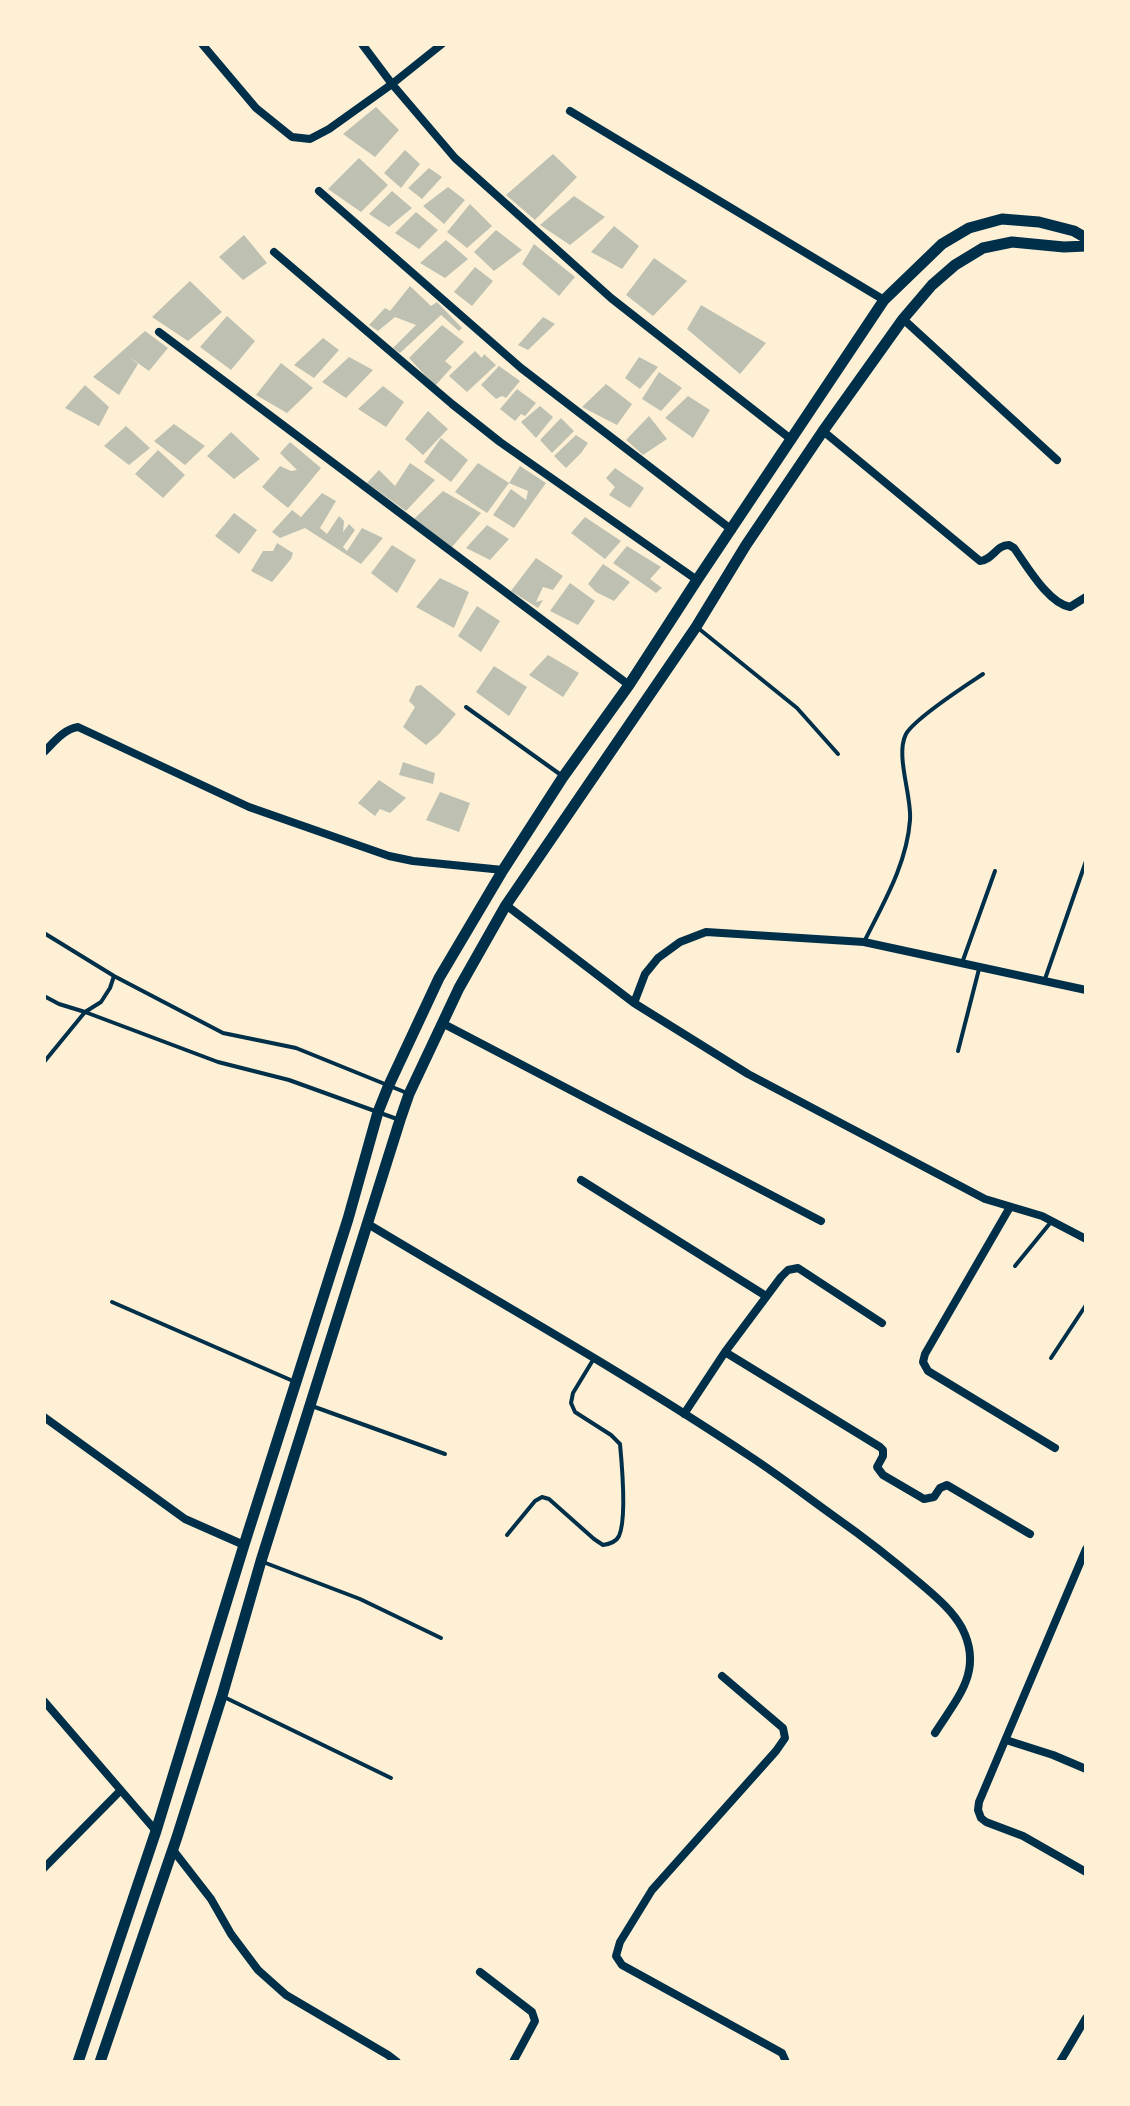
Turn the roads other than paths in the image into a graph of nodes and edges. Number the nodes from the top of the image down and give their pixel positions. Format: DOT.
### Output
graph roads {
  1 [pos="202,44"];
  2 [pos="362,44"];
  3 [pos="442,44"];
  4 [pos="392,84"];
  5 [pos="570,111"];
  6 [pos="319,191"];
  7 [pos="1086,238"];
  8 [pos="1086,246"];
  9 [pos="274,252"];
  10 [pos="884,300"];
  11 [pos="903,319"];
  12 [pos="159,332"];
  13 [pos="823,431"];
  14 [pos="792,440"];
  15 [pos="1057,460"];
  16 [pos="732,530"];
  17 [pos="697,580"];
  18 [pos="1086,597"];
  19 [pos="696,627"];
  20 [pos="983,674"];
  21 [pos="629,685"];
  22 [pos="466,707"];
  23 [pos="44,752"];
  24 [pos="838,754"];
  25 [pos="563,777"];
  26 [pos="1086,861"];
  27 [pos="503,870"];
  28 [pos="995,871"];
  29 [pos="506,905"];
  30 [pos="44,933"];
  31 [pos="864,942"];
  32 [pos="962,963"];
  33 [pos="980,967"];
  34 [pos="114,976"];
  35 [pos="1044,981"];
  36 [pos="1086,990"];
  37 [pos="44,996"];
  38 [pos="634,1003"];
  39 [pos="85,1012"];
  40 [pos="442,1023"];
  41 [pos="958,1051"];
  42 [pos="44,1062"];
  43 [pos="388,1087"];
  44 [pos="409,1094"];
  45 [pos="378,1112"];
  46 [pos="400,1120"];
  47 [pos="581,1180"];
  48 [pos="1010,1207"];
  49 [pos="821,1221"];
  50 [pos="1052,1221"];
  51 [pos="368,1224"];
  52 [pos="1086,1239"];
  53 [pos="1015,1266"];
  54 [pos="766,1296"];
  55 [pos="112,1302"];
  56 [pos="1086,1305"];
  57 [pos="882,1323"];
  58 [pos="725,1352"];
  59 [pos="1051,1358"];
  60 [pos="593,1360"];
  61 [pos="296,1382"];
  62 [pos="310,1405"];
  63 [pos="684,1414"];
  64 [pos="44,1417"];
  65 [pos="1055,1448"];
  66 [pos="445,1454"];
  67 [pos="1030,1534"];
  68 [pos="507,1535"];
  69 [pos="244,1545"];
  70 [pos="1086,1549"];
  71 [pos="261,1561"];
  72 [pos="441,1638"];
  73 [pos="722,1676"];
  74 [pos="222,1696"];
  75 [pos="44,1701"];
  76 [pos="935,1733"];
  77 [pos="1006,1740"];
  78 [pos="1086,1769"];
  79 [pos="391,1778"];
  80 [pos="120,1791"];
  81 [pos="156,1831"];
  82 [pos="173,1850"];
  83 [pos="44,1868"];
  84 [pos="1086,1872"];
  85 [pos="480,1972"];
  86 [pos="1086,2018"];
  87 [pos="78,2062"];
  88 [pos="100,2062"];
  89 [pos="397,2062"];
  90 [pos="513,2062"];
  91 [pos="786,2062"];
  92 [pos="1060,2062"];
  1 -- 4 [label="street"];
  2 -- 4 [label="street"];
  3 -- 4 [label="street"];
  4 -- 14 [label="street"];
  5 -- 10 [label="street"];
  6 -- 16 [label="street"];
  7 -- 10 [label="street"];
  8 -- 11 [label="street"];
  9 -- 17 [label="street"];
  10 -- 14 [label="street"];
  11 -- 13 [label="street"];
  11 -- 15 [label="street"];
  12 -- 21 [label="street"];
  13 -- 18 [label="street"];
  13 -- 19 [label="street"];
  14 -- 16 [label="street"];
  16 -- 17 [label="street"];
  17 -- 21 [label="street"];
  19 -- 24 [label="lane"];
  19 -- 29 [label="street"];
  20 -- 31 [label="lane"];
  21 -- 25 [label="street"];
  22 -- 25 [label="lane"];
  23 -- 27 [label="street"];
  25 -- 27 [label="street"];
  26 -- 35 [label="lane"];
  27 -- 43 [label="street"];
  28 -- 32 [label="lane"];
  29 -- 38 [label="street"];
  29 -- 40 [label="street"];
  30 -- 34 [label="lane"];
  31 -- 32 [label="street"];
  31 -- 38 [label="street"];
  32 -- 33 [label="street"];
  33 -- 35 [label="street"];
  33 -- 41 [label="lane"];
  34 -- 39 [label="lane"];
  34 -- 43 [label="lane"];
  35 -- 36 [label="street"];
  37 -- 39 [label="lane"];
  38 -- 48 [label="street"];
  39 -- 42 [label="lane"];
  39 -- 45 [label="lane"];
  40 -- 44 [label="street"];
  40 -- 49 [label="street"];
  43 -- 44 [label="lane"];
  43 -- 45 [label="street"];
  44 -- 46 [label="street"];
  45 -- 46 [label="lane"];
  45 -- 61 [label="street"];
  46 -- 51 [label="street"];
  47 -- 54 [label="street"];
  48 -- 50 [label="street"];
  48 -- 65 [label="street"];
  50 -- 52 [label="street"];
  50 -- 53 [label="lane"];
  51 -- 60 [label="street"];
  51 -- 62 [label="street"];
  54 -- 57 [label="street"];
  54 -- 58 [label="street"];
  55 -- 61 [label="lane"];
  56 -- 59 [label="lane"];
  58 -- 63 [label="street"];
  58 -- 67 [label="street"];
  60 -- 63 [label="street"];
  60 -- 68 [label="lane"];
  61 -- 69 [label="street"];
  62 -- 66 [label="lane"];
  62 -- 71 [label="street"];
  63 -- 76 [label="street"];
  64 -- 69 [label="street"];
  69 -- 81 [label="street"];
  70 -- 77 [label="street"];
  71 -- 72 [label="lane"];
  71 -- 74 [label="street"];
  73 -- 91 [label="street"];
  74 -- 79 [label="lane"];
  74 -- 82 [label="street"];
  75 -- 80 [label="street"];
  77 -- 78 [label="street"];
  77 -- 84 [label="street"];
  80 -- 81 [label="street"];
  80 -- 83 [label="street"];
  81 -- 87 [label="street"];
  82 -- 88 [label="street"];
  82 -- 89 [label="street"];
  85 -- 90 [label="street"];
  86 -- 92 [label="street"];
}
